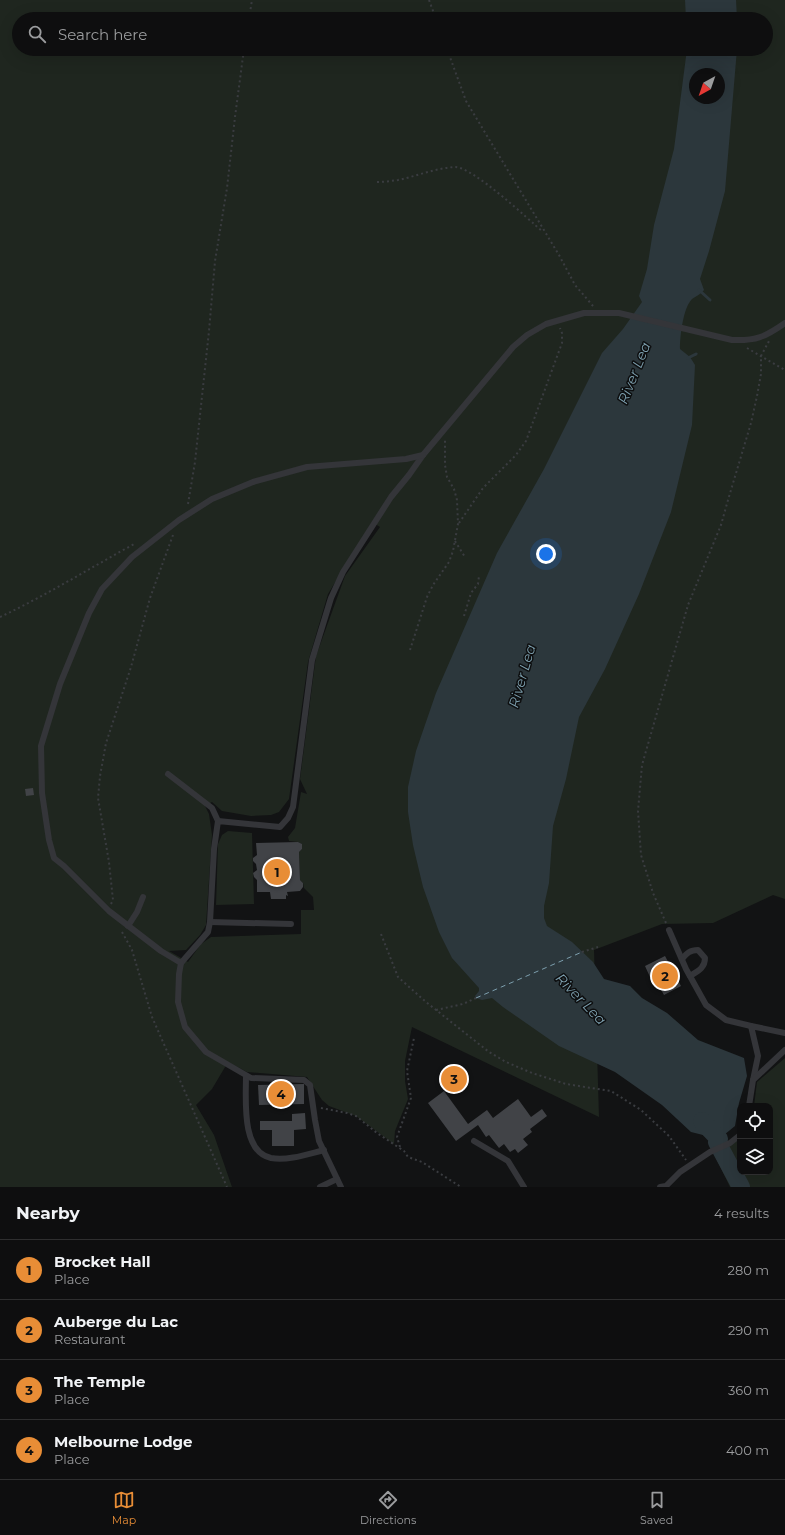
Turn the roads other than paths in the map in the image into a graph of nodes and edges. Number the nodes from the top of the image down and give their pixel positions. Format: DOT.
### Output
graph roads {
  1 [pos="785,324"];
  2 [pos="423,456"];
  3 [pos="168,774"];
  4 [pos="218,821"];
  5 [pos="143,897"];
  6 [pos="210,922"];
  7 [pos="291,924"];
  8 [pos="128,926"];
  9 [pos="669,930"];
  10 [pos="682,959"];
  11 [pos="181,963"];
  12 [pos="690,976"];
  13 [pos="751,1026"];
  14 [pos="785,1032"];
  15 [pos="785,1050"];
  16 [pos="246,1076"];
  17 [pos="753,1080"];
  18 [pos="749,1103"];
  19 [pos="737,1136"];
  20 [pos="474,1141"];
  21 [pos="324,1150"];
  22 [pos="337,1179"];
  23 [pos="320,1187"];
  24 [pos="341,1187"];
  25 [pos="524,1187"];
  26 [pos="660,1187"];
  1 -- 2 [label="lane"];
  2 -- 4 [label="lane"];
  2 -- 8 [label="lane"];
  3 -- 4 [label="lane"];
  4 -- 6 [label="lane"];
  5 -- 8 [label="lane"];
  6 -- 7 [label="lane"];
  6 -- 11 [label="lane"];
  8 -- 11 [label="lane"];
  9 -- 10 [label="lane"];
  10 -- 12 [label="lane"];
  10 -- 12 [label="lane"];
  11 -- 16 [label="lane"];
  12 -- 13 [label="lane"];
  13 -- 14 [label="lane"];
  13 -- 17 [label="lane"];
  15 -- 17 [label="lane"];
  16 -- 21 [label="lane"];
  16 -- 21 [label="lane"];
  17 -- 18 [label="lane"];
  19 -- 26 [label="lane"];
  20 -- 25 [label="lane"];
  21 -- 22 [label="lane"];
  22 -- 23 [label="lane"];
  22 -- 24 [label="lane"];
}
